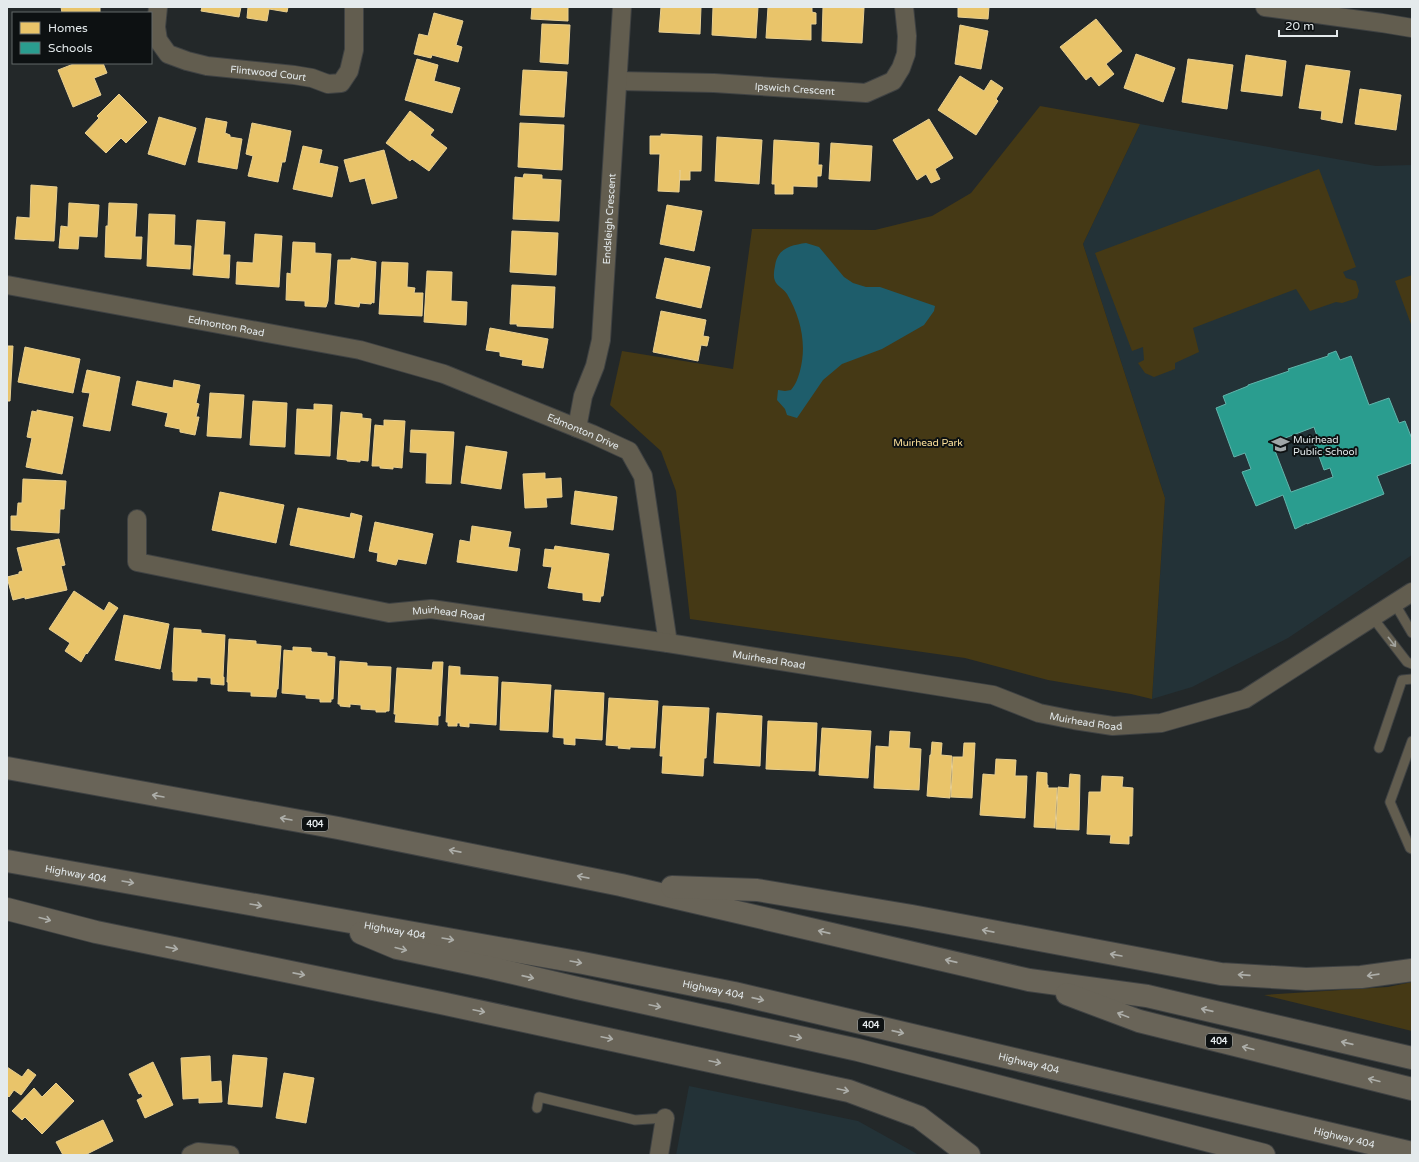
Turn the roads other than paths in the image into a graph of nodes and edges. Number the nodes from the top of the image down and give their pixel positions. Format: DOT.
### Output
graph roads {
  1 [pos="158,7"];
  2 [pos="354,7"];
  3 [pos="622,7"];
  4 [pos="904,7"];
  5 [pos="1265,7"];
  6 [pos="1412,28"];
  7 [pos="618,81"];
  8 [pos="7,285"];
  9 [pos="444,374"];
  10 [pos="577,428"];
  11 [pos="137,519"];
  12 [pos="1412,592"];
  13 [pos="1395,604"];
  14 [pos="1373,618"];
  15 [pos="1412,633"];
  16 [pos="668,643"];
  17 [pos="1412,664"];
  18 [pos="1412,679"];
  19 [pos="1412,741"];
  20 [pos="1379,748"];
  21 [pos="7,768"];
  22 [pos="1412,849"];
  23 [pos="7,861"];
  24 [pos="621,885"];
  25 [pos="7,909"];
  26 [pos="327,918"];
  27 [pos="1412,970"];
  28 [pos="1029,980"];
  29 [pos="1412,1058"];
  30 [pos="1412,1090"];
  31 [pos="537,1108"];
  32 [pos="665,1118"];
  33 [pos="1412,1153"];
  34 [pos="191,1155"];
  35 [pos="230,1155"];
  36 [pos="659,1155"];
  37 [pos="969,1155"];
  38 [pos="1264,1155"];
  1 -- 2 [label="street, Flintwood Court"];
  3 -- 7 [label="street, Endsleigh Crescent"];
  4 -- 7 [label="street, Ipswich Crescent"];
  5 -- 6 [label="street"];
  7 -- 10 [label="street, Endsleigh Crescent"];
  8 -- 9 [label="street, Edmonton Road"];
  9 -- 10 [label="street, Edmonton Drive"];
  10 -- 16 [label="street, Edmonton Drive"];
  11 -- 16 [label="street, Muirhead Road"];
  12 -- 13 [label="street, Muirhead Road"];
  13 -- 14 [label="street, Muirhead Road"];
  13 -- 15 [label="lane"];
  14 -- 16 [label="street, Muirhead Road"];
  14 -- 17 [label="lane, one-way"];
  18 -- 20 [label="lane"];
  19 -- 22 [label="lane"];
  24 -- 21 [label="highway, 404, one-way"];
  23 -- 26 [label="highway, Highway 404 / 404, one-way"];
  27 -- 24 [label="highway, one-way"];
  28 -- 24 [label="highway, 404, one-way"];
  25 -- 37 [label="highway, one-way"];
  26 -- 33 [label="highway, Highway 404 / 404, one-way"];
  26 -- 38 [label="highway, one-way"];
  29 -- 28 [label="highway, 404, one-way"];
  30 -- 28 [label="highway, 404, one-way"];
  31 -- 32 [label="lane"];
  32 -- 36 [label="street"];
  34 -- 35 [label="street"];
}
